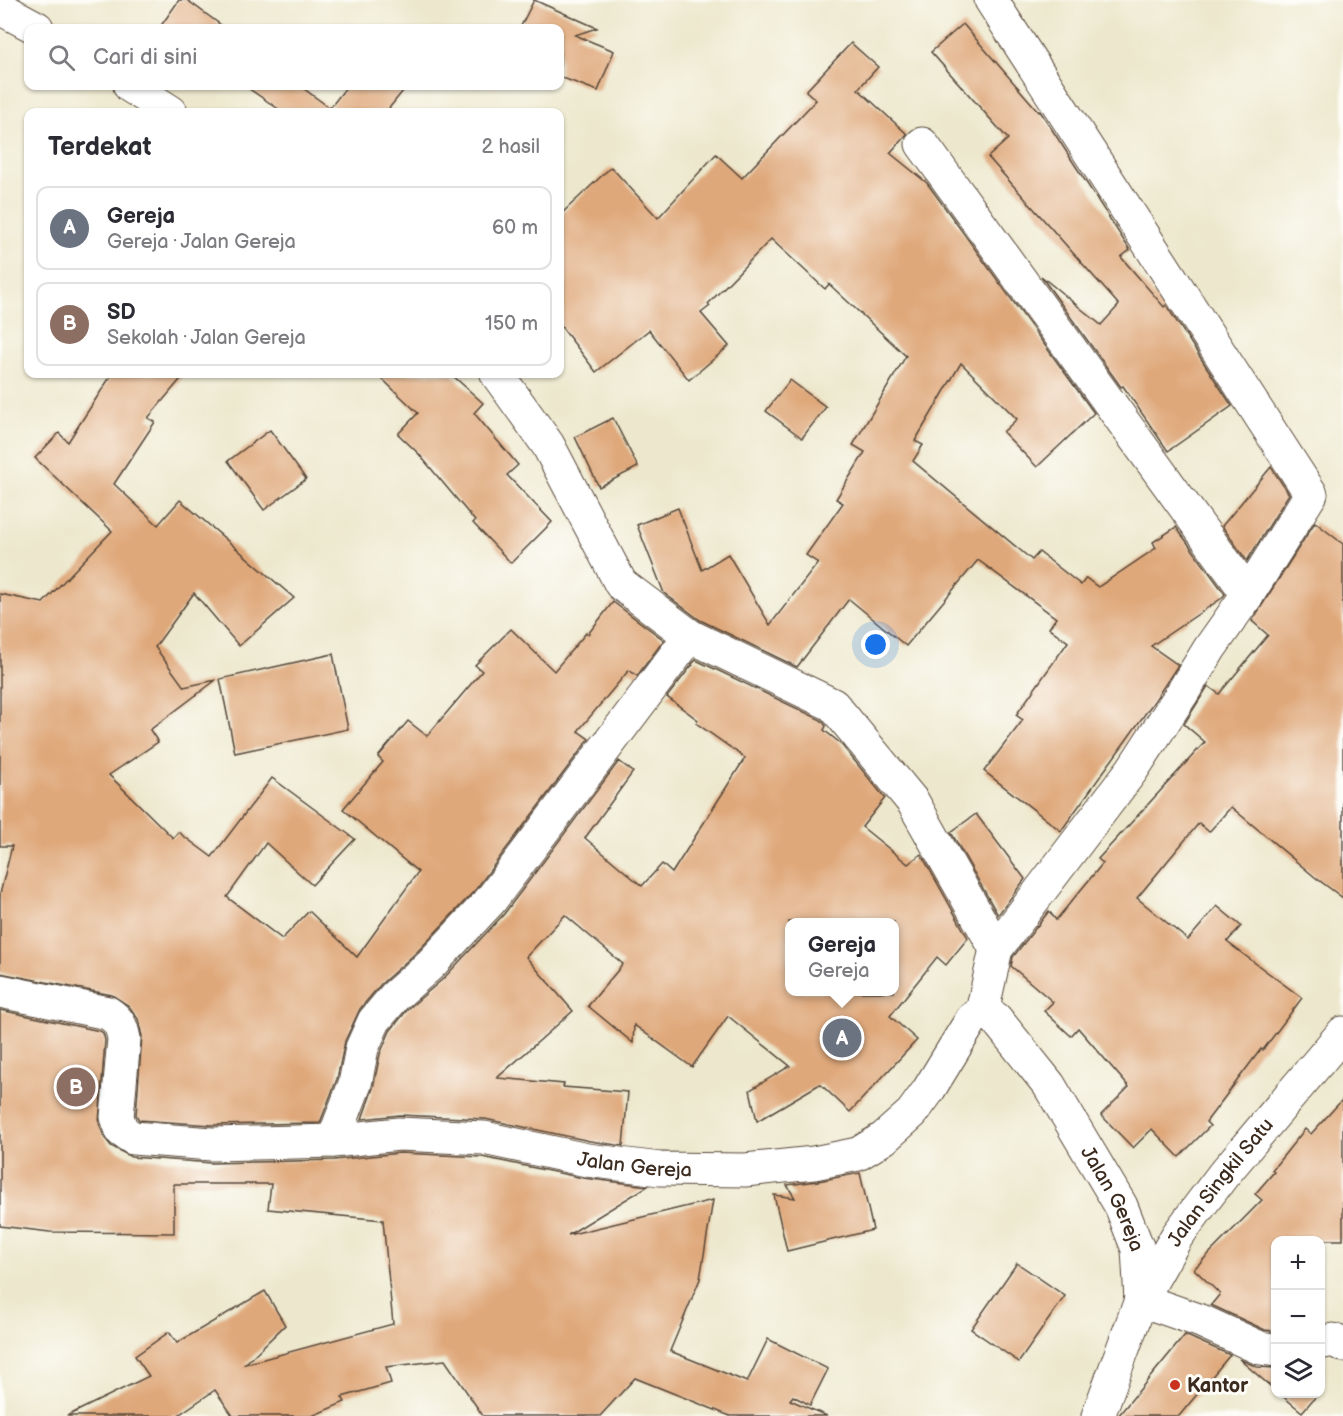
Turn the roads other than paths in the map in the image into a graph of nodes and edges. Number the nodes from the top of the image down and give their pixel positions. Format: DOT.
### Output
graph roads {
  1 [pos="992,0"];
  2 [pos="0,8"];
  3 [pos="30,24"];
  4 [pos="136,90"];
  5 [pos="165,108"];
  6 [pos="922,144"];
  7 [pos="500,378"];
  8 [pos="1248,594"];
  9 [pos="690,636"];
  10 [pos="996,948"];
  11 [pos="0,992"];
  12 [pos="982,1012"];
  13 [pos="1343,1033"];
  14 [pos="333,1141"];
  15 [pos="1141,1300"];
  16 [pos="1325,1342"];
  17 [pos="1343,1345"];
  18 [pos="1271,1349"];
  19 [pos="1098,1416"];
  1 -- 8 [label="street"];
  2 -- 3 [label="street"];
  4 -- 5 [label="street"];
  6 -- 8 [label="street"];
  7 -- 9 [label="street"];
  8 -- 10 [label="street"];
  9 -- 10 [label="street"];
  9 -- 14 [label="street"];
  10 -- 12 [label="street"];
  11 -- 14 [label="street, Jalan Gereja"];
  12 -- 14 [label="street, Jalan Gereja"];
  12 -- 15 [label="street, Jalan Gereja"];
  13 -- 15 [label="street, Jalan Singkil Satu"];
  15 -- 18 [label="street"];
  15 -- 19 [label="street, Jalan Singkil Satu"];
  16 -- 17 [label="street"];
}
